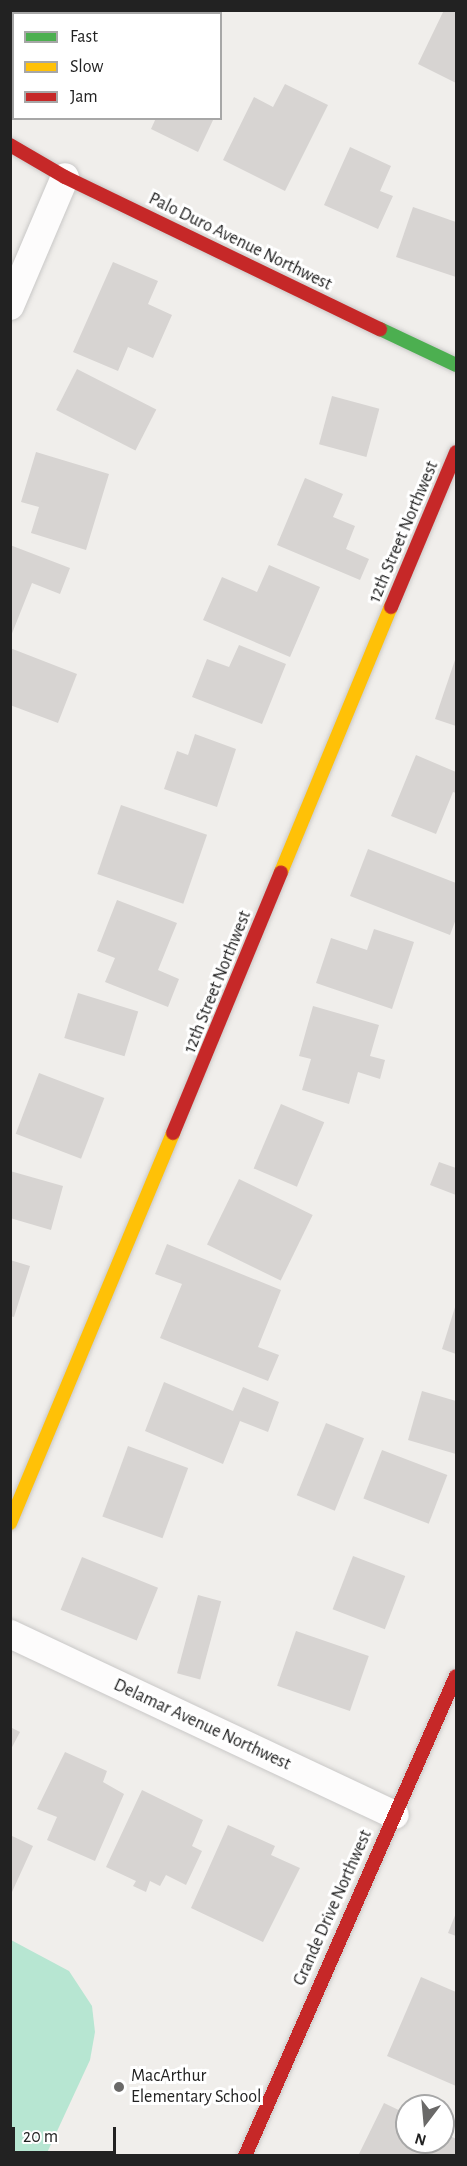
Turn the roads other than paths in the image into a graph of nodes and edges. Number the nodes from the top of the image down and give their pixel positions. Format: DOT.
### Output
graph roads {
  1 [pos="10,145"];
  2 [pos="65,177"];
  3 [pos="10,306"];
  4 [pos="456,365"];
  5 [pos="456,453"];
  6 [pos="10,1523"];
  7 [pos="10,1634"];
  8 [pos="456,1676"];
  9 [pos="393,1815"];
  10 [pos="245,2156"];
  1 -- 2 [label="street, Palo Duro Avenue Northwest"];
  2 -- 3 [label="street"];
  2 -- 4 [label="street, Palo Duro Avenue Northwest"];
  5 -- 6 [label="street, 12th Street Northwest"];
  7 -- 9 [label="street, Delamar Avenue Northwest"];
  8 -- 9 [label="street, Grande Drive Northwest"];
  9 -- 10 [label="street, Grande Drive Northwest"];
}
